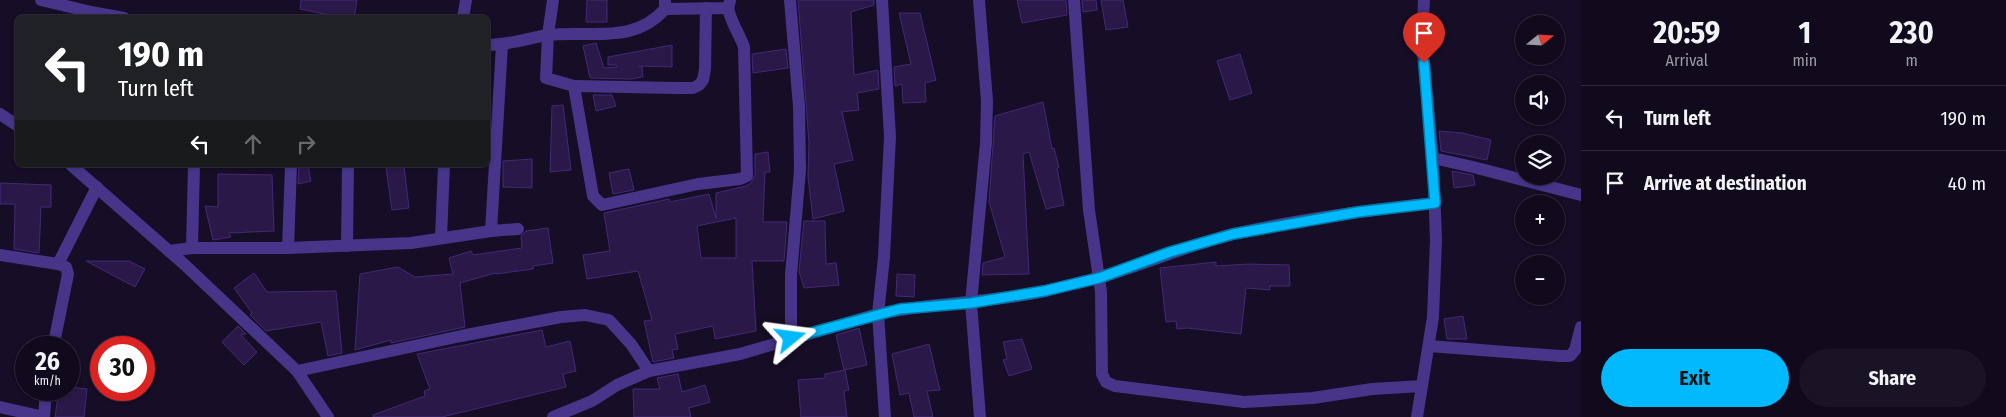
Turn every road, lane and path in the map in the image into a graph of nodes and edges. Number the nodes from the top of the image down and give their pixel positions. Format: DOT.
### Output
graph roads {
  1 [pos="41,0"];
  2 [pos="466,0"];
  3 [pos="553,0"];
  4 [pos="790,0"];
  5 [pos="882,0"];
  6 [pos="979,0"];
  7 [pos="1074,0"];
  8 [pos="1424,0"];
  9 [pos="61,2"];
  10 [pos="729,4"];
  11 [pos="665,5"];
  12 [pos="706,8"];
  13 [pos="107,15"];
  14 [pos="464,15"];
  15 [pos="548,35"];
  16 [pos="490,45"];
  17 [pos="502,45"];
  18 [pos="574,86"];
  19 [pos="0,114"];
  20 [pos="15,124"];
  21 [pos="1433,158"];
  22 [pos="73,167"];
  23 [pos="194,167"];
  24 [pos="291,167"];
  25 [pos="348,167"];
  26 [pos="444,167"];
  27 [pos="97,186"];
  28 [pos="1581,195"];
  29 [pos="1435,203"];
  30 [pos="518,228"];
  31 [pos="491,231"];
  32 [pos="441,238"];
  33 [pos="347,246"];
  34 [pos="192,248"];
  35 [pos="288,248"];
  36 [pos="169,251"];
  37 [pos="0,256"];
  38 [pos="58,264"];
  39 [pos="1099,278"];
  40 [pos="971,303"];
  41 [pos="878,314"];
  42 [pos="1581,327"];
  43 [pos="55,336"];
  44 [pos="791,338"];
  45 [pos="1429,346"];
  46 [pos="297,371"];
  47 [pos="649,371"];
  48 [pos="1422,386"];
  49 [pos="45,401"];
  50 [pos="0,407"];
  51 [pos="44,417"];
  52 [pos="328,417"];
  53 [pos="553,417"];
  54 [pos="885,417"];
  55 [pos="980,417"];
  56 [pos="1417,417"];
  1 -- 9 [label="street"];
  2 -- 14 [label="street"];
  3 -- 15 [label="street"];
  4 -- 44 [label="street"];
  5 -- 41 [label="street"];
  6 -- 40 [label="street"];
  7 -- 39 [label="street"];
  8 -- 21 [label="street"];
  9 -- 13 [label="street"];
  10 -- 12 [label="street"];
  10 -- 18 [label="street"];
  11 -- 12 [label="street"];
  11 -- 15 [label="street"];
  12 -- 18 [label="street"];
  15 -- 17 [label="street"];
  15 -- 18 [label="street"];
  16 -- 17 [label="street"];
  17 -- 31 [label="street"];
  19 -- 20 [label="street"];
  21 -- 28 [label="street"];
  21 -- 29 [label="street"];
  22 -- 27 [label="street"];
  23 -- 34 [label="street"];
  24 -- 35 [label="street"];
  25 -- 33 [label="street"];
  26 -- 32 [label="street"];
  27 -- 36 [label="street"];
  27 -- 38 [label="street"];
  29 -- 39 [label="street"];
  29 -- 45 [label="street"];
  30 -- 31 [label="street"];
  31 -- 32 [label="street"];
  32 -- 33 [label="street"];
  33 -- 35 [label="street"];
  34 -- 35 [label="street"];
  34 -- 36 [label="street"];
  36 -- 46 [label="street"];
  37 -- 38 [label="street"];
  38 -- 43 [label="street"];
  39 -- 40 [label="street"];
  39 -- 48 [label="street"];
  40 -- 41 [label="street"];
  40 -- 55 [label="street"];
  41 -- 44 [label="street"];
  41 -- 54 [label="street"];
  42 -- 45 [label="street"];
  44 -- 47 [label="street"];
  45 -- 48 [label="street"];
  46 -- 47 [label="street"];
  46 -- 52 [label="street"];
  47 -- 53 [label="street"];
  48 -- 56 [label="street"];
  49 -- 51 [label="street"];
  50 -- 51 [label="street"];
}
